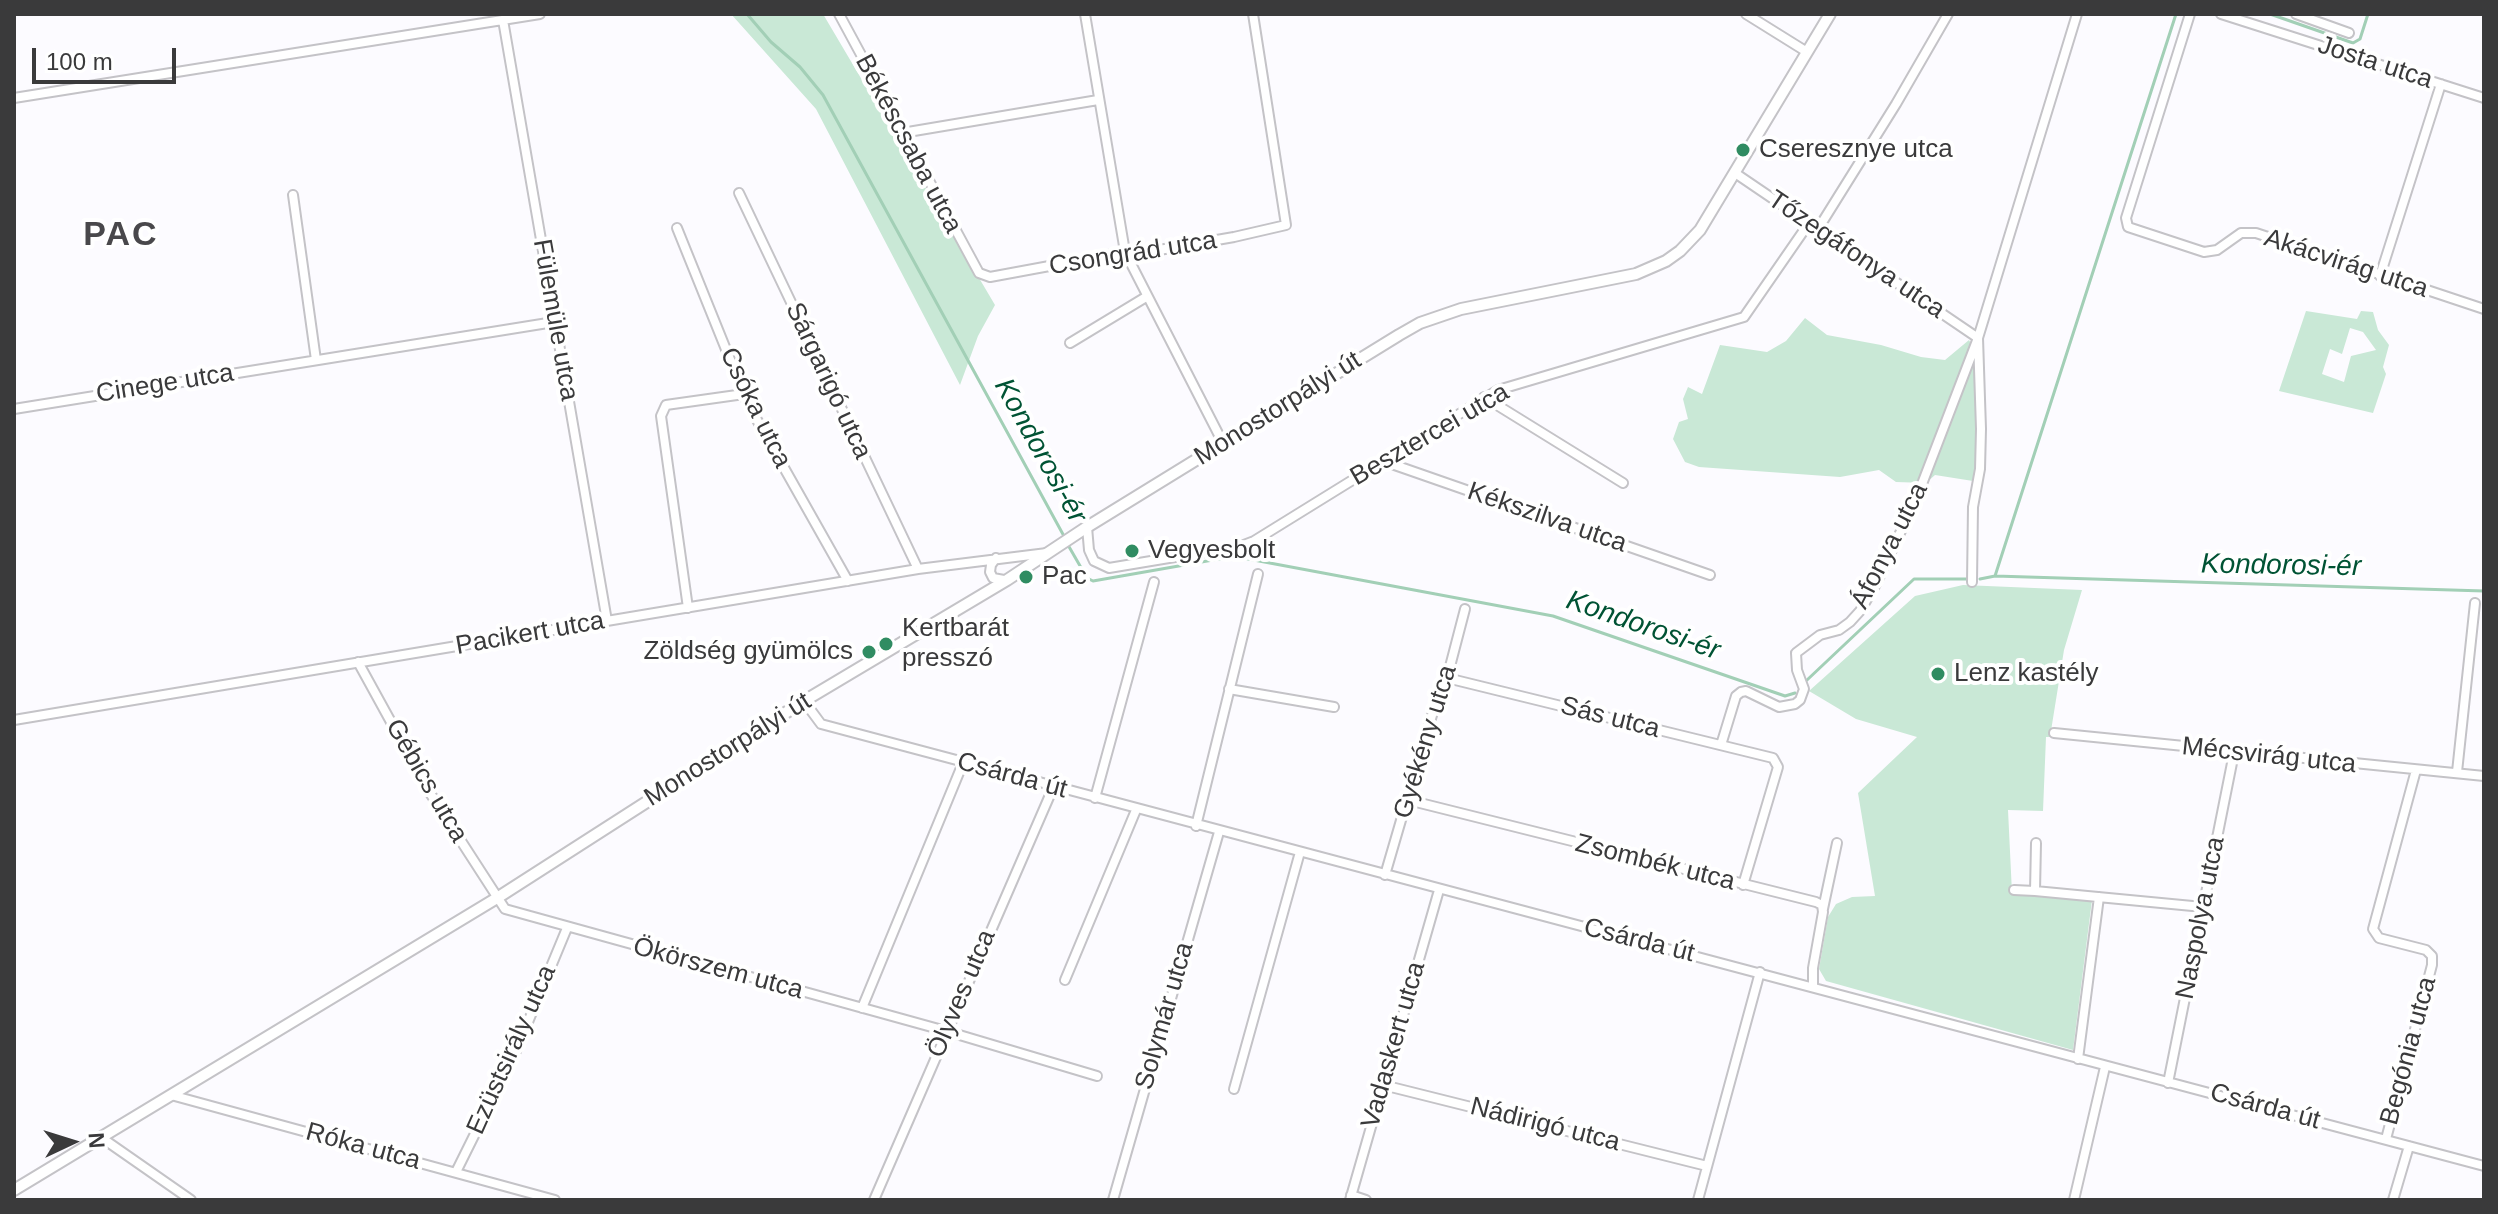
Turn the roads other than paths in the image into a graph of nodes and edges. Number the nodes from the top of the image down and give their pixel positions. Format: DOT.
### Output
graph roads {
  1 [pos="540,14"];
  2 [pos="839,14"];
  3 [pos="1085,14"];
  4 [pos="1253,14"];
  5 [pos="1746,14"];
  6 [pos="1830,14"];
  7 [pos="1948,14"];
  8 [pos="2077,14"];
  9 [pos="2190,14"];
  10 [pos="2221,14"];
  11 [pos="2296,14"];
  12 [pos="503,20"];
  13 [pos="2349,33"];
  14 [pos="1807,52"];
  15 [pos="2441,84"];
  16 [pos="14,98"];
  17 [pos="2484,98"];
  18 [pos="1098,100"];
  19 [pos="902,133"];
  20 [pos="1735,173"];
  21 [pos="739,193"];
  22 [pos="293,195"];
  23 [pos="1809,223"];
  24 [pos="677,228"];
  25 [pos="1818,229"];
  26 [pos="1125,252"];
  27 [pos="979,273"];
  28 [pos="2380,276"];
  29 [pos="1146,297"];
  30 [pos="2484,309"];
  31 [pos="554,322"];
  32 [pos="1978,338"];
  33 [pos="1070,343"];
  34 [pos="316,360"];
  35 [pos="744,394"];
  36 [pos="1484,397"];
  37 [pos="14,409"];
  38 [pos="1223,443"];
  39 [pos="1383,461"];
  40 [pos="1623,483"];
  41 [pos="1087,527"];
  42 [pos="1047,553"];
  43 [pos="997,558"];
  44 [pos="918,569"];
  45 [pos="1258,574"];
  46 [pos="1710,575"];
  47 [pos="1007,580"];
  48 [pos="848,581"];
  49 [pos="1154,582"];
  50 [pos="1972,582"];
  51 [pos="2475,603"];
  52 [pos="688,608"];
  53 [pos="1465,609"];
  54 [pos="607,621"];
  55 [pos="358,662"];
  56 [pos="1447,678"];
  57 [pos="1229,689"];
  58 [pos="804,701"];
  59 [pos="1334,707"];
  60 [pos="14,720"];
  61 [pos="2054,733"];
  62 [pos="1721,745"];
  63 [pos="2234,753"];
  64 [pos="963,763"];
  65 [pos="2416,770"];
  66 [pos="2457,772"];
  67 [pos="2484,776"];
  68 [pos="1053,788"];
  69 [pos="1095,798"];
  70 [pos="1408,800"];
  71 [pos="1136,810"];
  72 [pos="1196,826"];
  73 [pos="1219,832"];
  74 [pos="1837,843"];
  75 [pos="2036,843"];
  76 [pos="1300,852"];
  77 [pos="1385,875"];
  78 [pos="1743,885"];
  79 [pos="1439,890"];
  80 [pos="2014,890"];
  81 [pos="2035,891"];
  82 [pos="2099,897"];
  83 [pos="497,898"];
  84 [pos="2203,907"];
  85 [pos="1823,912"];
  86 [pos="567,928"];
  87 [pos="1760,972"];
  88 [pos="1065,980"];
  89 [pos="1813,987"];
  90 [pos="862,1008"];
  91 [pos="946,1031"];
  92 [pos="2078,1059"];
  93 [pos="2105,1067"];
  94 [pos="1097,1076"];
  95 [pos="2168,1083"];
  96 [pos="1383,1085"];
  97 [pos="1234,1089"];
  98 [pos="171,1095"];
  99 [pos="102,1138"];
  100 [pos="2386,1139"];
  101 [pos="2409,1146"];
  102 [pos="1707,1166"];
  103 [pos="2484,1166"];
  104 [pos="456,1172"];
  105 [pos="14,1190"];
  106 [pos="531,1197"];
  107 [pos="1350,1198"];
  108 [pos="191,1200"];
  109 [pos="555,1200"];
  110 [pos="874,1200"];
  111 [pos="1113,1200"];
  112 [pos="1366,1200"];
  113 [pos="1698,1200"];
  114 [pos="2074,1200"];
  115 [pos="2393,1200"];
  1 -- 12 [label="street"];
  2 -- 19 [label="street, Békéscsaba utca"];
  3 -- 18 [label="street"];
  4 -- 26 [label="street, Csongrád utca"];
  5 -- 14 [label="street"];
  6 -- 14 [label="street, Monostorpályi út"];
  7 -- 25 [label="street"];
  8 -- 32 [label="street, Áfonya utca"];
  9 -- 28 [label="street, Akácvirág utca"];
  10 -- 15 [label="street, Josta utca"];
  11 -- 13 [label="street"];
  12 -- 16 [label="street"];
  12 -- 31 [label="street, Fülemüle utca"];
  14 -- 20 [label="street, Monostorpályi út"];
  15 -- 17 [label="street, Josta utca"];
  15 -- 28 [label="street"];
  18 -- 19 [label="street"];
  18 -- 26 [label="street"];
  19 -- 27 [label="street, Békéscsaba utca"];
  20 -- 23 [label="street, Tőzegáfonya utca"];
  20 -- 38 [label="street, Monostorpályi út"];
  21 -- 44 [label="street, Sárgarigó utca"];
  22 -- 34 [label="street"];
  23 -- 25 [label="street, Tőzegáfonya utca"];
  23 -- 36 [label="street, Besztercei utca"];
  24 -- 35 [label="street, Csóka utca"];
  25 -- 32 [label="street, Tőzegáfonya utca"];
  26 -- 27 [label="street, Csongrád utca"];
  26 -- 29 [label="street"];
  28 -- 30 [label="street, Akácvirág utca"];
  29 -- 33 [label="street"];
  29 -- 38 [label="street"];
  31 -- 34 [label="street, Cinege utca"];
  31 -- 54 [label="street, Fülemüle utca"];
  32 -- 50 [label="street, Áfonya utca"];
  32 -- 62 [label="street, Áfonya utca"];
  34 -- 37 [label="street, Cinege utca"];
  35 -- 48 [label="street, Csóka utca"];
  35 -- 52 [label="street"];
  36 -- 39 [label="street, Besztercei utca"];
  36 -- 40 [label="street"];
  38 -- 41 [label="street, Monostorpályi út"];
  39 -- 41 [label="street, Besztercei utca"];
  39 -- 46 [label="street, Kékszilva utca"];
  41 -- 42 [label="street, Monostorpályi út"];
  42 -- 43 [label="street, Pacikert utca"];
  42 -- 47 [label="street, Monostorpályi út"];
  43 -- 44 [label="street, Pacikert utca"];
  43 -- 47 [label="street"];
  44 -- 48 [label="street, Pacikert utca"];
  45 -- 57 [label="street"];
  47 -- 58 [label="street, Monostorpályi út"];
  48 -- 52 [label="street, Pacikert utca"];
  49 -- 69 [label="street"];
  51 -- 66 [label="street"];
  52 -- 54 [label="street, Pacikert utca"];
  53 -- 56 [label="street, Gyékény utca"];
  54 -- 55 [label="street, Pacikert utca"];
  55 -- 60 [label="street, Pacikert utca"];
  55 -- 83 [label="street, Gébics utca"];
  56 -- 62 [label="street, Sás utca"];
  56 -- 70 [label="street, Gyékény utca"];
  57 -- 59 [label="street"];
  57 -- 72 [label="street"];
  58 -- 64 [label="street, Csárda út"];
  58 -- 83 [label="street, Monostorpályi út"];
  61 -- 63 [label="street, Mécsvirág utca"];
  62 -- 78 [label="street, Sás utca"];
  63 -- 65 [label="street, Mécsvirág utca"];
  63 -- 84 [label="street, Naspolya utca"];
  64 -- 68 [label="street, Csárda út"];
  64 -- 90 [label="street"];
  65 -- 66 [label="street, Mécsvirág utca"];
  65 -- 100 [label="street, Begónia utca"];
  66 -- 67 [label="street, Mécsvirág utca"];
  68 -- 69 [label="street, Csárda út"];
  68 -- 91 [label="street, Ölyves utca"];
  69 -- 71 [label="street, Csárda út"];
  70 -- 77 [label="street, Gyékény utca"];
  70 -- 78 [label="street, Zsombék utca"];
  71 -- 72 [label="street, Csárda út"];
  71 -- 88 [label="street"];
  72 -- 73 [label="street, Csárda út"];
  73 -- 76 [label="street, Csárda út"];
  73 -- 111 [label="street, Solymár utca"];
  74 -- 85 [label="street"];
  75 -- 81 [label="street"];
  76 -- 77 [label="street, Csárda út"];
  76 -- 97 [label="street"];
  77 -- 79 [label="street, Csárda út"];
  78 -- 85 [label="street, Zsombék utca"];
  79 -- 87 [label="street, Csárda út"];
  79 -- 96 [label="street, Vadaskert utca"];
  80 -- 81 [label="street"];
  81 -- 82 [label="street"];
  82 -- 84 [label="street"];
  82 -- 92 [label="street"];
  83 -- 86 [label="street, Ökörszem utca"];
  83 -- 98 [label="street, Monostorpályi út"];
  84 -- 95 [label="street, Naspolya utca"];
  85 -- 89 [label="street"];
  86 -- 90 [label="street, Ökörszem utca"];
  86 -- 104 [label="street, Ezüstsirály utca"];
  87 -- 89 [label="street, Csárda út"];
  87 -- 102 [label="street"];
  89 -- 92 [label="street, Csárda út"];
  90 -- 91 [label="street, Ökörszem utca"];
  91 -- 94 [label="street, Ökörszem utca"];
  91 -- 110 [label="street, Ölyves utca"];
  92 -- 93 [label="street, Csárda út"];
  93 -- 95 [label="street, Csárda út"];
  93 -- 114 [label="street"];
  95 -- 100 [label="street, Csárda út"];
  96 -- 102 [label="street, Nádirigó utca"];
  96 -- 107 [label="street, Vadaskert utca"];
  98 -- 99 [label="street, Monostorpályi út"];
  98 -- 104 [label="street, Róka utca"];
  99 -- 105 [label="street, Monostorpályi út"];
  99 -- 108 [label="street"];
  100 -- 101 [label="street, Csárda út"];
  101 -- 103 [label="street, Csárda út"];
  101 -- 115 [label="street"];
  102 -- 113 [label="street"];
  104 -- 106 [label="street, Róka utca"];
  106 -- 109 [label="street, Róka utca"];
  107 -- 112 [label="street"];
}
